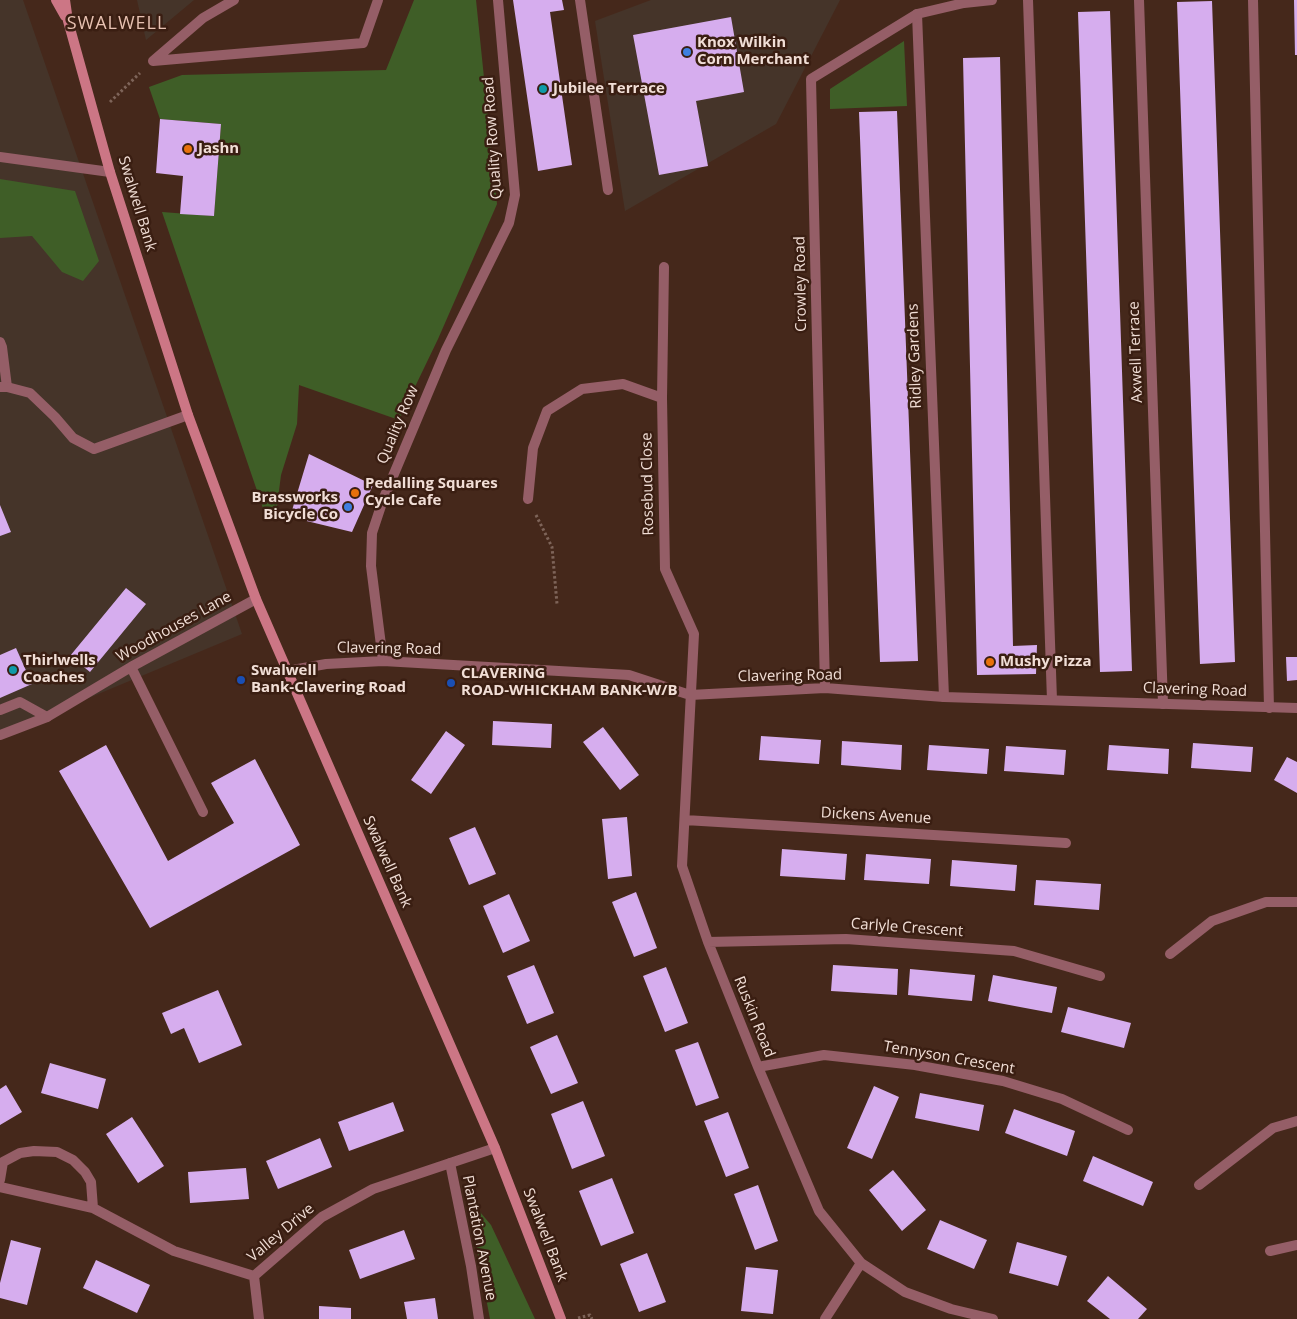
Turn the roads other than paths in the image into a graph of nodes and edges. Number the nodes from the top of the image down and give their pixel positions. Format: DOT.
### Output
graph roads {
  1 [pos="56,0"];
  2 [pos="66,0"];
  3 [pos="234,0"];
  4 [pos="378,0"];
  5 [pos="498,0"];
  6 [pos="580,0"];
  7 [pos="992,0"];
  8 [pos="1028,0"];
  9 [pos="1139,0"];
  10 [pos="1253,0"];
  11 [pos="917,14"];
  12 [pos="68,21"];
  13 [pos="0,157"];
  14 [pos="110,172"];
  15 [pos="608,190"];
  16 [pos="664,267"];
  17 [pos="0,342"];
  18 [pos="446,350"];
  19 [pos="3,387"];
  20 [pos="662,398"];
  21 [pos="188,415"];
  22 [pos="528,499"];
  23 [pos="256,599"];
  24 [pos="383,661"];
  25 [pos="131,667"];
  26 [pos="287,671"];
  27 [pos="825,688"];
  28 [pos="690,695"];
  29 [pos="944,697"];
  30 [pos="1052,700"];
  31 [pos="1163,704"];
  32 [pos="1269,708"];
  33 [pos="1297,708"];
  34 [pos="0,710"];
  35 [pos="47,717"];
  36 [pos="0,735"];
  37 [pos="202,812"];
  38 [pos="684,820"];
  39 [pos="1066,843"];
  40 [pos="1297,902"];
  41 [pos="708,942"];
  42 [pos="1170,954"];
  43 [pos="1100,976"];
  44 [pos="758,1067"];
  45 [pos="1297,1120"];
  46 [pos="1128,1130"];
  47 [pos="495,1148"];
  48 [pos="450,1163"];
  49 [pos="0,1180"];
  50 [pos="1199,1185"];
  51 [pos="0,1187"];
  52 [pos="93,1208"];
  53 [pos="1297,1245"];
  54 [pos="1270,1251"];
  55 [pos="861,1263"];
  56 [pos="254,1276"];
  57 [pos="260,1319"];
  58 [pos="479,1319"];
  59 [pos="561,1319"];
  60 [pos="825,1319"];
  61 [pos="993,1319"];
  1 -- 12 [label="main road"];
  2 -- 12 [label="main road, Swalwell Bank"];
  3 -- 4 [label="street"];
  5 -- 18 [label="street, Quality Row Road"];
  6 -- 15 [label="street"];
  7 -- 11 [label="street, Crowley Road"];
  8 -- 30 [label="street"];
  9 -- 31 [label="street, Axwell Terrace"];
  10 -- 32 [label="street"];
  11 -- 27 [label="street, Crowley Road"];
  11 -- 29 [label="street, Ridley Gardens"];
  12 -- 14 [label="main road, Swalwell Bank"];
  13 -- 14 [label="street"];
  14 -- 21 [label="main road, Swalwell Bank"];
  16 -- 20 [label="street, Rosebud Close"];
  17 -- 19 [label="street"];
  18 -- 24 [label="street, Quality Row"];
  19 -- 21 [label="street"];
  20 -- 22 [label="street"];
  20 -- 28 [label="street, Rosebud Close"];
  21 -- 23 [label="main road, Swalwell Bank"];
  23 -- 25 [label="street, Woodhouses Lane"];
  23 -- 26 [label="main road, Swalwell Bank"];
  24 -- 26 [label="street, Clavering Road"];
  24 -- 28 [label="street, Clavering Road"];
  25 -- 35 [label="street, Woodhouses Lane"];
  25 -- 37 [label="street"];
  26 -- 47 [label="main road, Swalwell Bank"];
  27 -- 28 [label="street, Clavering Road"];
  27 -- 29 [label="street, Clavering Road"];
  28 -- 38 [label="street, Ruskin Road"];
  29 -- 30 [label="street, Clavering Road"];
  30 -- 31 [label="street, Clavering Road"];
  31 -- 32 [label="street, Clavering Road"];
  32 -- 33 [label="street, Clavering Road"];
  34 -- 35 [label="street"];
  35 -- 36 [label="street, Woodhouses Lane"];
  38 -- 39 [label="street, Dickens Avenue"];
  38 -- 41 [label="street, Ruskin Road"];
  40 -- 42 [label="street"];
  41 -- 43 [label="street, Carlyle Crescent"];
  41 -- 44 [label="street, Ruskin Road"];
  44 -- 46 [label="street, Tennyson Crescent"];
  44 -- 55 [label="street, Ruskin Road"];
  45 -- 50 [label="street"];
  47 -- 48 [label="street, Valley Drive"];
  47 -- 59 [label="main road, Swalwell Bank"];
  48 -- 56 [label="street, Valley Drive"];
  48 -- 58 [label="street, Plantation Avenue"];
  49 -- 52 [label="street"];
  51 -- 52 [label="street, Valley Drive"];
  52 -- 56 [label="street, Valley Drive"];
  53 -- 54 [label="street"];
  55 -- 60 [label="street"];
  55 -- 61 [label="street, Ruskin Road"];
  56 -- 57 [label="street"];
}
